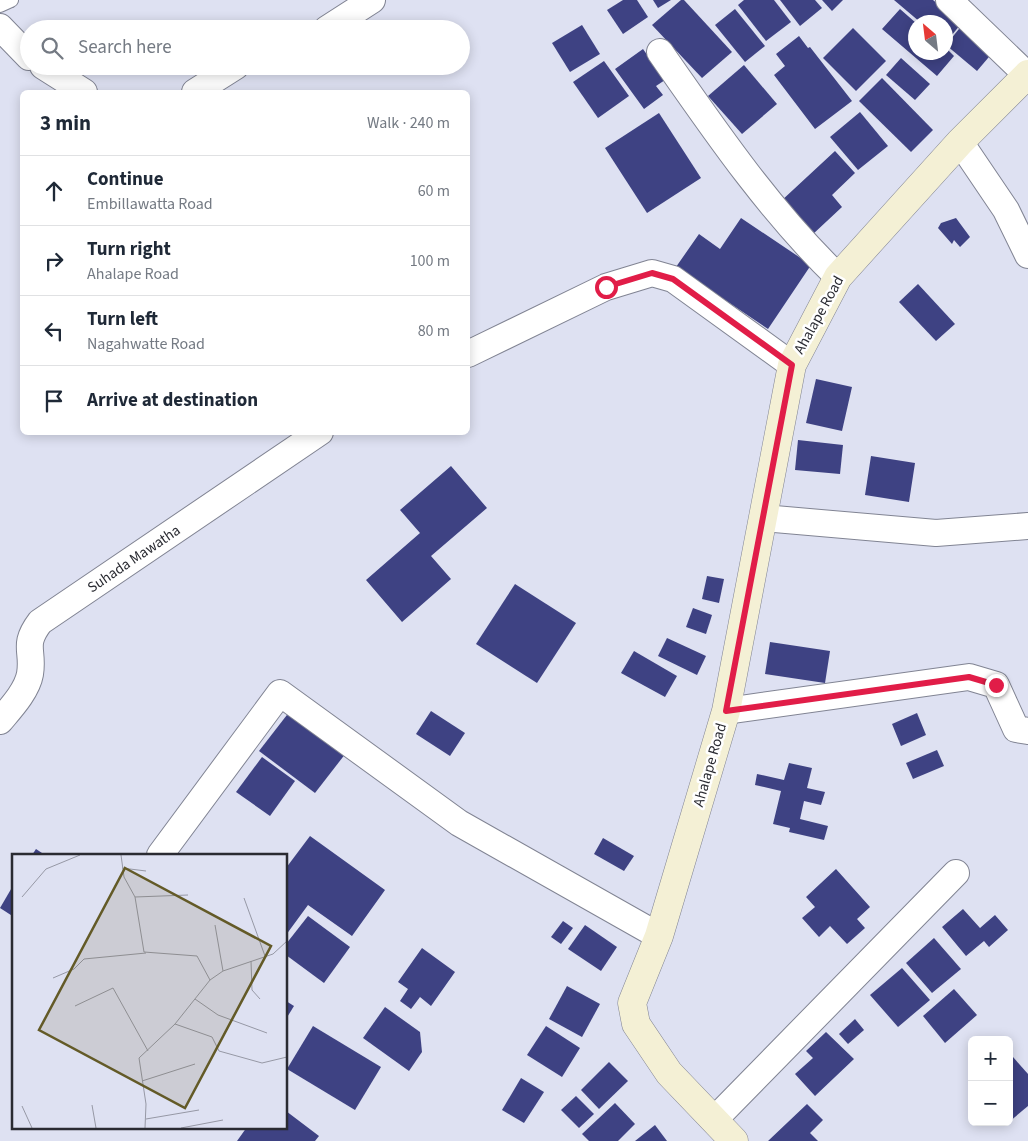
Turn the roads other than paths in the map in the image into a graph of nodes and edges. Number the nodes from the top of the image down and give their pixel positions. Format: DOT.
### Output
graph roads {
  1 [pos="11,0"];
  2 [pos="372,0"];
  3 [pos="948,0"];
  4 [pos="0,4"];
  5 [pos="341,20"];
  6 [pos="0,27"];
  7 [pos="20,51"];
  8 [pos="660,52"];
  9 [pos="57,75"];
  10 [pos="222,75"];
  11 [pos="1027,75"];
  12 [pos="81,90"];
  13 [pos="198,90"];
  14 [pos="960,142"];
  15 [pos="1028,255"];
  16 [pos="838,277"];
  17 [pos="470,353"];
  18 [pos="792,365"];
  19 [pos="316,435"];
  20 [pos="763,518"];
  21 [pos="1028,526"];
  22 [pos="726,711"];
  23 [pos="0,721"];
  24 [pos="1028,731"];
  25 [pos="161,854"];
  26 [pos="956,873"];
  27 [pos="659,936"];
  28 [pos="714,1120"];
  29 [pos="734,1141"];
  1 -- 4 [label="lane"];
  2 -- 5 [label="street"];
  3 -- 11 [label="street"];
  6 -- 7 [label="street"];
  8 -- 16 [label="street"];
  9 -- 12 [label="street"];
  10 -- 13 [label="street"];
  11 -- 14 [label="street, Ahalape Road"];
  14 -- 15 [label="street"];
  14 -- 16 [label="street, Ahalape Road"];
  16 -- 18 [label="street, Ahalape Road"];
  17 -- 18 [label="street"];
  18 -- 20 [label="street, Ahalape Road"];
  19 -- 23 [label="street, Suhada Mawatha"];
  20 -- 21 [label="street"];
  20 -- 22 [label="street, Ahalape Road"];
  22 -- 24 [label="street"];
  22 -- 27 [label="street, Ahalape Road"];
  25 -- 27 [label="street"];
  26 -- 28 [label="street"];
  27 -- 28 [label="street, Ahalape Road"];
  28 -- 29 [label="street, Ahalape Road"];
}
